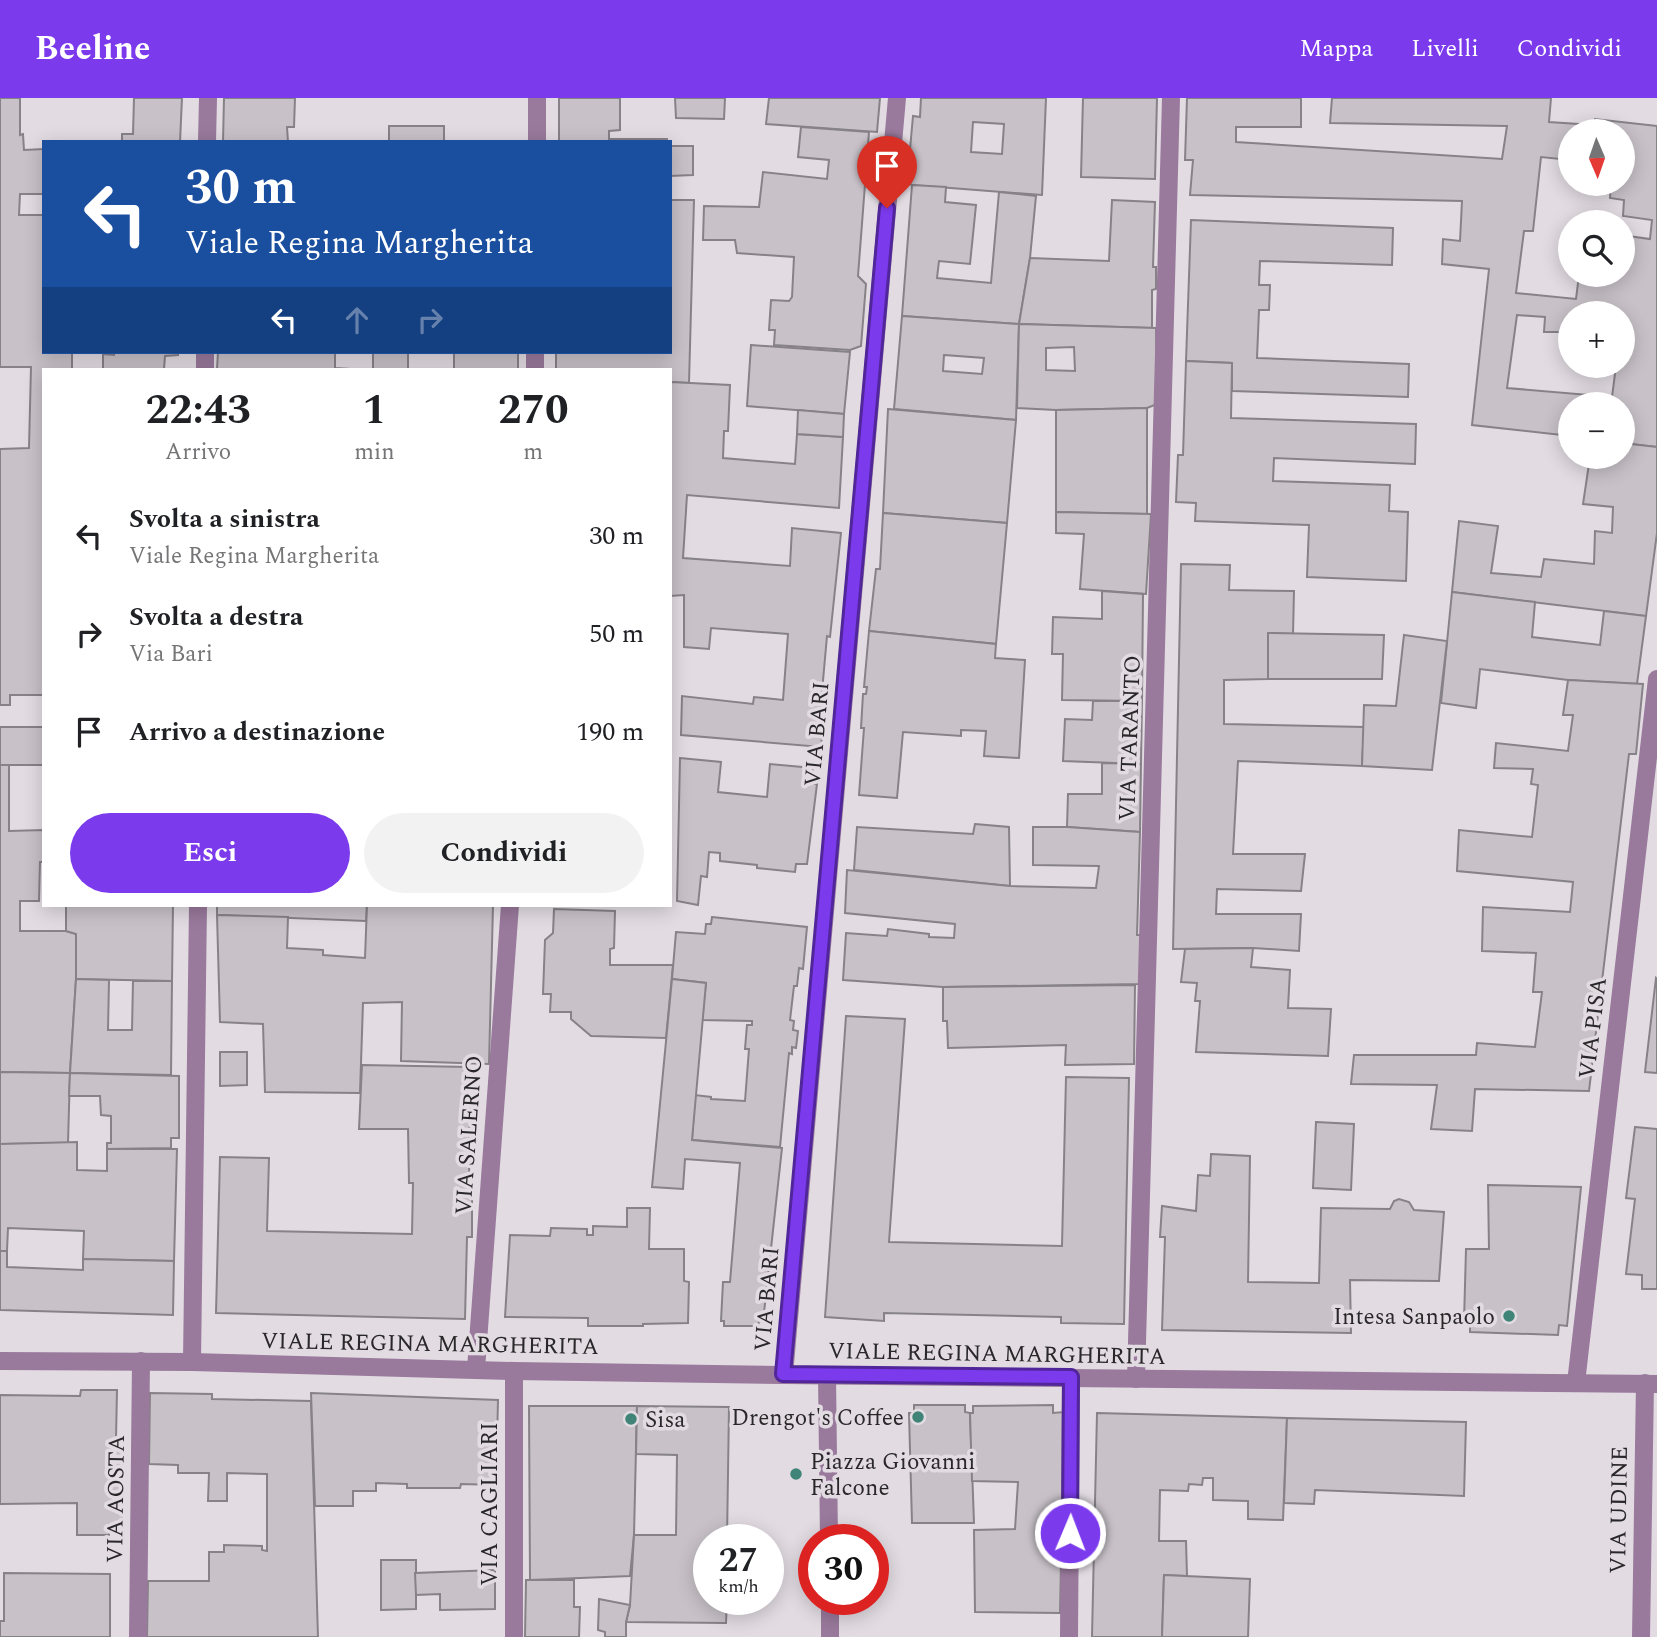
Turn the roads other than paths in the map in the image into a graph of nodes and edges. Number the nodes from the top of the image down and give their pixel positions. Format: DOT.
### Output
graph roads {
  1 [pos="208,98"];
  2 [pos="537,98"];
  3 [pos="897,98"];
  4 [pos="1171,98"];
  5 [pos="207,140"];
  6 [pos="537,140"];
  7 [pos="1657,679"];
  8 [pos="198,907"];
  9 [pos="510,907"];
  10 [pos="0,1361"];
  11 [pos="141,1361"];
  12 [pos="192,1362"];
  13 [pos="476,1369"];
  14 [pos="514,1370"];
  15 [pos="783,1374"];
  16 [pos="827,1375"];
  17 [pos="1071,1377"];
  18 [pos="1136,1379"];
  19 [pos="1576,1383"];
  20 [pos="1651,1384"];
  21 [pos="829,1524"];
  22 [pos="830,1615"];
  23 [pos="138,1637"];
  24 [pos="514,1637"];
  25 [pos="830,1637"];
  26 [pos="1069,1637"];
  27 [pos="1641,1637"];
  1 -- 5 [label="street"];
  2 -- 6 [label="street"];
  3 -- 15 [label="street, VIA BARI"];
  4 -- 18 [label="street, VIA TARANTO"];
  7 -- 19 [label="street, VIA PISA"];
  8 -- 12 [label="street"];
  9 -- 13 [label="street, VIA SALERNO"];
  10 -- 11 [label="street, VIALE REGINA MARGHERITA"];
  11 -- 12 [label="street, VIALE REGINA MARGHERITA"];
  11 -- 23 [label="street, VIA AOSTA"];
  12 -- 13 [label="street, VIALE REGINA MARGHERITA"];
  13 -- 14 [label="street, VIALE REGINA MARGHERITA"];
  14 -- 15 [label="street, VIALE REGINA MARGHERITA"];
  14 -- 24 [label="street, VIA CAGLIARI"];
  15 -- 16 [label="street, VIALE REGINA MARGHERITA"];
  16 -- 17 [label="street, VIALE REGINA MARGHERITA"];
  16 -- 21 [label="street"];
  17 -- 18 [label="street, VIALE REGINA MARGHERITA"];
  17 -- 26 [label="street"];
  18 -- 19 [label="street, VIALE REGINA MARGHERITA"];
  19 -- 20 [label="street, VIALE REGINA MARGHERITA"];
  20 -- 27 [label="street, VIA UDINE"];
  22 -- 25 [label="street"];
}
